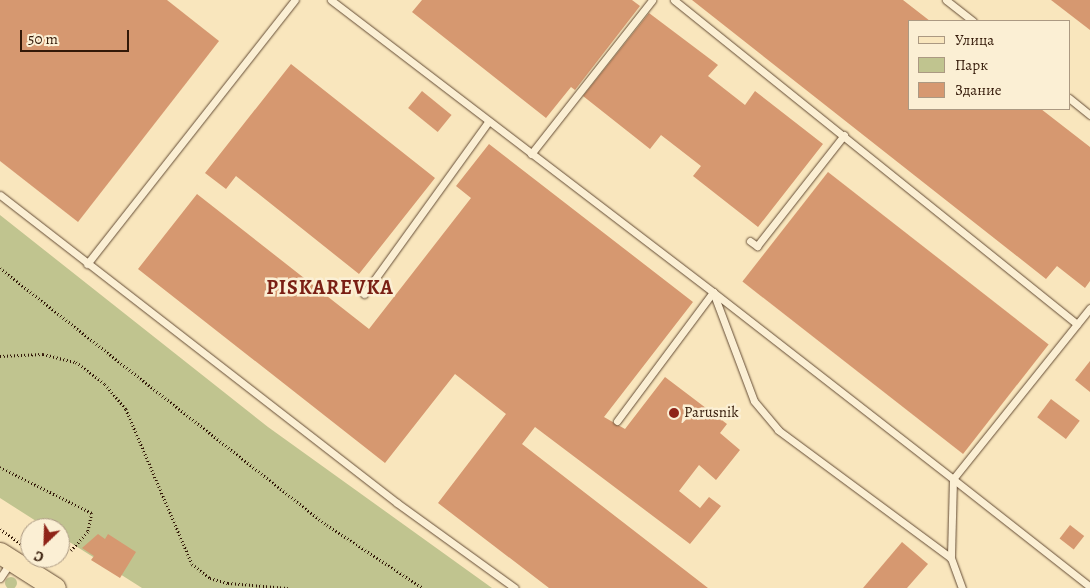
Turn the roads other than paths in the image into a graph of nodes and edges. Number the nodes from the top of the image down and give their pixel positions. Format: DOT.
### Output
graph roads {
  1 [pos="295,0"];
  2 [pos="331,0"];
  3 [pos="652,0"];
  4 [pos="674,0"];
  5 [pos="946,0"];
  6 [pos="972,20"];
  7 [pos="1070,99"];
  8 [pos="1090,115"];
  9 [pos="489,121"];
  10 [pos="844,135"];
  11 [pos="531,154"];
  12 [pos="0,195"];
  13 [pos="750,241"];
  14 [pos="87,264"];
  15 [pos="712,292"];
  16 [pos="364,294"];
  17 [pos="1090,308"];
  18 [pos="1077,324"];
  19 [pos="617,421"];
  20 [pos="953,479"];
  21 [pos="14,555"];
  22 [pos="950,558"];
  23 [pos="0,578"];
  24 [pos="1090,587"];
  25 [pos="55,588"];
  26 [pos="515,588"];
  27 [pos="962,588"];
  1 -- 14 [label="lane"];
  2 -- 9 [label="lane"];
  3 -- 11 [label="lane"];
  4 -- 10 [label="lane"];
  5 -- 6 [label="lane"];
  7 -- 8 [label="lane"];
  9 -- 11 [label="lane"];
  9 -- 16 [label="lane"];
  10 -- 13 [label="lane"];
  10 -- 18 [label="lane"];
  11 -- 15 [label="lane"];
  12 -- 14 [label="lane"];
  14 -- 26 [label="lane"];
  15 -- 19 [label="lane"];
  15 -- 20 [label="lane"];
  15 -- 22 [label="lane"];
  17 -- 18 [label="lane"];
  18 -- 20 [label="lane"];
  20 -- 22 [label="lane"];
  20 -- 24 [label="lane"];
  21 -- 23 [label="lane"];
  21 -- 25 [label="main road"];
  22 -- 27 [label="lane"];
}
